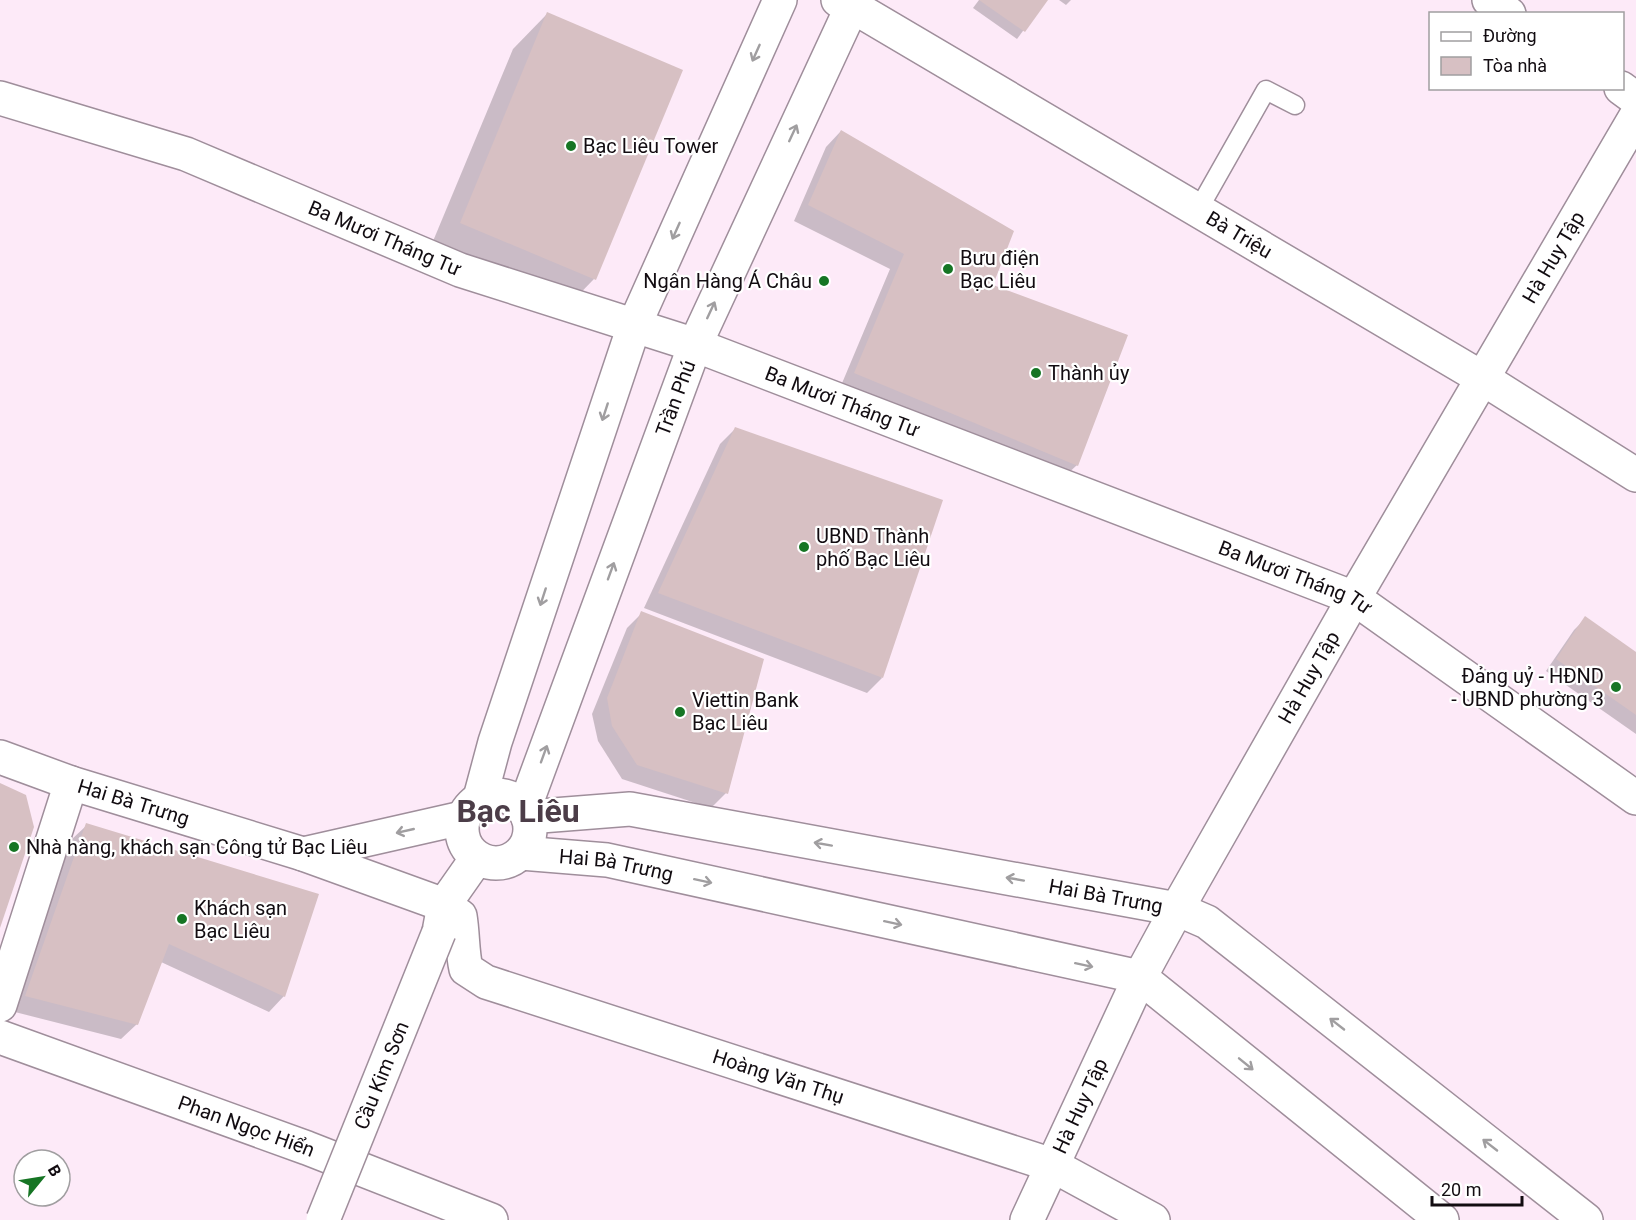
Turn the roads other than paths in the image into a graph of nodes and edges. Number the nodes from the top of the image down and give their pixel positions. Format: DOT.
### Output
graph roads {
  1 [pos="780,0"];
  2 [pos="1489,0"];
  3 [pos="848,2"];
  4 [pos="1506,12"];
  5 [pos="1624,90"];
  6 [pos="0,98"];
  7 [pos="1636,99"];
  8 [pos="1295,105"];
  9 [pos="1636,116"];
  10 [pos="1198,210"];
  11 [pos="634,326"];
  12 [pos="694,345"];
  13 [pos="1482,378"];
  14 [pos="1636,475"];
  15 [pos="1354,598"];
  16 [pos="0,758"];
  17 [pos="72,783"];
  18 [pos="1636,798"];
  19 [pos="471,808"];
  20 [pos="526,813"];
  21 [pos="521,853"];
  22 [pos="303,854"];
  23 [pos="477,858"];
  24 [pos="1177,909"];
  25 [pos="442,919"];
  26 [pos="1140,977"];
  27 [pos="0,1005"];
  28 [pos="0,1037"];
  29 [pos="1052,1165"];
  30 [pos="322,1220"];
  31 [pos="491,1220"];
  32 [pos="1027,1220"];
  33 [pos="1153,1220"];
  34 [pos="1442,1220"];
  35 [pos="1586,1220"];
  1 -- 11 [label="street, one-way"];
  2 -- 4 [label="street"];
  3 -- 10 [label="street, Bà Triệu"];
  12 -- 3 [label="street, Trần Phú, one-way"];
  5 -- 7 [label="street"];
  6 -- 11 [label="street, Ba Mươi Tháng Tư"];
  8 -- 10 [label="lane"];
  9 -- 13 [label="street, Hà Huy Tập"];
  10 -- 13 [label="street, Bà Triệu"];
  11 -- 12 [label="street, Ba Mươi Tháng Tư"];
  11 -- 19 [label="street, one-way"];
  12 -- 15 [label="street, Ba Mươi Tháng Tư"];
  20 -- 12 [label="street, Trần Phú, one-way"];
  13 -- 14 [label="street, Bà Triệu"];
  13 -- 15 [label="street, Hà Huy Tập"];
  15 -- 18 [label="street, Ba Mươi Tháng Tư"];
  15 -- 24 [label="street, Hà Huy Tập"];
  16 -- 17 [label="street, Hai Bà Trưng"];
  17 -- 22 [label="street, Hai Bà Trưng"];
  17 -- 27 [label="street"];
  19 -- 20 [label="street"];
  19 -- 22 [label="street, Hai Bà Trưng, one-way"];
  19 -- 23 [label="street"];
  20 -- 21 [label="street"];
  24 -- 20 [label="street, Hai Bà Trưng, one-way"];
  21 -- 23 [label="street"];
  21 -- 26 [label="street, Hai Bà Trưng, one-way"];
  22 -- 25 [label="street, Hai Bà Trưng"];
  23 -- 25 [label="street"];
  24 -- 26 [label="street, Hà Huy Tập"];
  35 -- 24 [label="street, Hai Bà Trưng, one-way"];
  25 -- 29 [label="street, Hoàng Văn Thụ"];
  25 -- 30 [label="street, Cầu Kim Sơn, bridge"];
  26 -- 29 [label="street, Hà Huy Tập"];
  26 -- 34 [label="street, Hai Bà Trưng, one-way"];
  28 -- 31 [label="street, Phan Ngọc Hiển"];
  29 -- 32 [label="street, Hà Huy Tập"];
  29 -- 33 [label="street, Hoàng Văn Thụ"];
}
